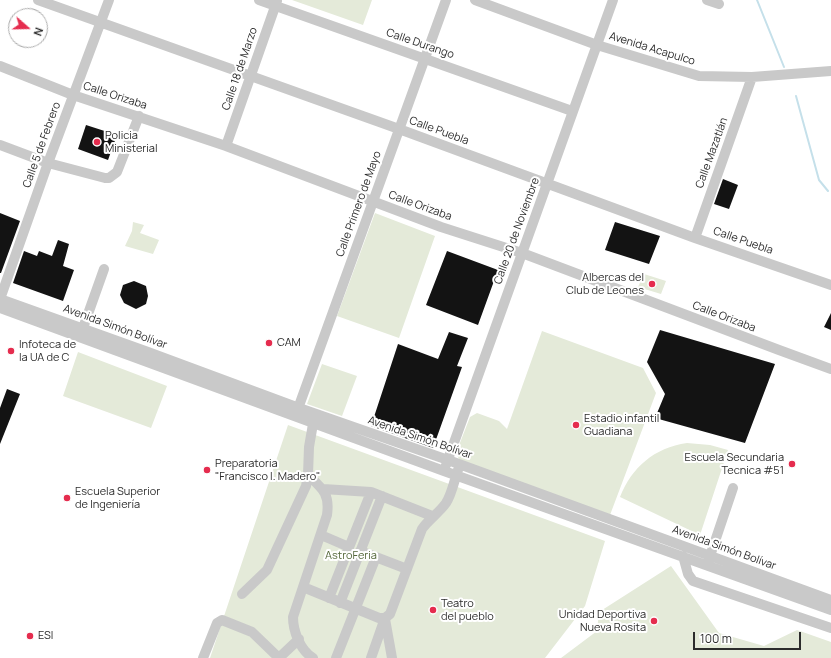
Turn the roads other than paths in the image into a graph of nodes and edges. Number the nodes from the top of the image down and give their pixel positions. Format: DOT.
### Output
graph roads {
  1 [pos="38,0"];
  2 [pos="109,0"];
  3 [pos="259,0"];
  4 [pos="446,0"];
  5 [pos="474,0"];
  6 [pos="613,0"];
  7 [pos="707,0"];
  8 [pos="276,3"];
  9 [pos="719,4"];
  10 [pos="101,23"];
  11 [pos="597,45"];
  12 [pos="425,58"];
  13 [pos="0,66"];
  14 [pos="831,71"];
  15 [pos="250,75"];
  16 [pos="752,77"];
  17 [pos="73,95"];
  18 [pos="572,111"];
  19 [pos="139,116"];
  20 [pos="399,129"];
  21 [pos="0,145"];
  22 [pos="226,146"];
  23 [pos="48,163"];
  24 [pos="546,184"];
  25 [pos="373,202"];
  26 [pos="695,238"];
  27 [pos="522,253"];
  28 [pos="104,269"];
  29 [pos="831,285"];
  30 [pos="0,299"];
  31 [pos="0,308"];
  32 [pos="83,328"];
  33 [pos="148,352"];
  34 [pos="144,362"];
  35 [pos="831,369"];
  36 [pos="297,412"];
  37 [pos="314,419"];
  38 [pos="448,460"];
  39 [pos="460,465"];
  40 [pos="444,471"];
  41 [pos="308,475"];
  42 [pos="456,476"];
  43 [pos="733,488"];
  44 [pos="323,489"];
  45 [pos="371,492"];
  46 [pos="382,496"];
  47 [pos="432,516"];
  48 [pos="321,535"];
  49 [pos="349,547"];
  50 [pos="360,551"];
  51 [pos="683,556"];
  52 [pos="376,557"];
  53 [pos="708,561"];
  54 [pos="408,569"];
  55 [pos="303,587"];
  56 [pos="242,594"];
  57 [pos="329,598"];
  58 [pos="831,600"];
  59 [pos="340,603"];
  60 [pos="356,609"];
  61 [pos="831,610"];
  62 [pos="385,618"];
  63 [pos="831,628"];
  64 [pos="299,639"];
  65 [pos="309,657"];
  66 [pos="203,658"];
  67 [pos="279,658"];
  68 [pos="336,658"];
  69 [pos="371,658"];
  70 [pos="392,658"];
  1 -- 10 [label="street, Calle Puebla"];
  2 -- 10 [label="street, Calle 5 de Febrero"];
  3 -- 8 [label="street, Calle Durango"];
  4 -- 12 [label="street, Calle Primero de Mayo"];
  5 -- 11 [label="street, Avenida Acapulco"];
  6 -- 11 [label="street, Calle 20 de Noviembre"];
  7 -- 9 [label="street"];
  8 -- 12 [label="street, Calle Durango"];
  8 -- 15 [label="street, Calle 18 de Marzo"];
  10 -- 15 [label="street, Calle Puebla"];
  10 -- 17 [label="street, Calle 5 de Febrero"];
  11 -- 16 [label="street, Avenida Acapulco"];
  11 -- 18 [label="street, Calle 20 de Noviembre"];
  12 -- 18 [label="street, Calle Durango"];
  12 -- 20 [label="street, Calle Primero de Mayo"];
  13 -- 17 [label="street, Calle Orizaba"];
  14 -- 16 [label="street, Avenida Acapulco"];
  15 -- 20 [label="street, Calle Puebla"];
  15 -- 22 [label="street, Calle 18 de Marzo"];
  16 -- 26 [label="street, Calle Mazatlán"];
  17 -- 19 [label="street, Calle Orizaba"];
  17 -- 23 [label="street, Calle 5 de Febrero"];
  18 -- 24 [label="street, Calle 20 de Noviembre"];
  19 -- 22 [label="street, Calle Orizaba"];
  19 -- 23 [label="street"];
  20 -- 24 [label="street, Calle Puebla"];
  20 -- 25 [label="street, Calle Primero de Mayo"];
  21 -- 23 [label="street"];
  22 -- 25 [label="street, Calle Orizaba"];
  23 -- 30 [label="street, Calle 5 de Febrero"];
  24 -- 26 [label="street, Calle Puebla"];
  24 -- 27 [label="street, Calle 20 de Noviembre"];
  25 -- 27 [label="street, Calle Orizaba"];
  25 -- 36 [label="street, Calle Primero de Mayo"];
  26 -- 29 [label="street, Calle Puebla"];
  27 -- 35 [label="street, Calle Orizaba"];
  27 -- 38 [label="street, Calle 20 de Noviembre"];
  28 -- 32 [label="street"];
  30 -- 32 [label="street, Avenida Simón Bolívar"];
  31 -- 34 [label="street, Avenida Simón Bolívar"];
  32 -- 33 [label="street, Avenida Simón Bolívar"];
  33 -- 34 [label="street"];
  33 -- 36 [label="street, Avenida Simón Bolívar"];
  34 -- 36 [label="street, Avenida Simón Bolívar"];
  36 -- 37 [label="street, Avenida Simón Bolívar"];
  37 -- 38 [label="street, Avenida Simón Bolívar"];
  37 -- 40 [label="street, Avenida Simón Bolívar"];
  37 -- 41 [label="street"];
  38 -- 39 [label="street, Avenida Simón Bolívar"];
  38 -- 40 [label="street, Calle 20 de Noviembre"];
  39 -- 42 [label="street"];
  39 -- 53 [label="street, Avenida Simón Bolívar"];
  40 -- 42 [label="street, Avenida Simón Bolívar"];
  41 -- 44 [label="street"];
  41 -- 56 [label="street"];
  42 -- 47 [label="street"];
  42 -- 51 [label="street, Avenida Simón Bolívar"];
  43 -- 53 [label="street"];
  44 -- 45 [label="street"];
  44 -- 48 [label="street"];
  45 -- 46 [label="street"];
  45 -- 49 [label="street"];
  46 -- 47 [label="street"];
  46 -- 50 [label="street"];
  47 -- 54 [label="street"];
  48 -- 49 [label="street"];
  48 -- 55 [label="street"];
  49 -- 57 [label="street"];
  50 -- 52 [label="street"];
  50 -- 59 [label="street"];
  51 -- 53 [label="street, Avenida Simón Bolívar"];
  51 -- 63 [label="street"];
  52 -- 54 [label="street"];
  52 -- 60 [label="street"];
  53 -- 58 [label="street, Avenida Simón Bolívar"];
  53 -- 61 [label="street, Avenida Simón Bolívar"];
  54 -- 62 [label="street"];
  55 -- 57 [label="street"];
  55 -- 64 [label="street"];
  57 -- 59 [label="street"];
  59 -- 60 [label="street"];
  60 -- 62 [label="street"];
  60 -- 68 [label="street"];
  62 -- 69 [label="street"];
  62 -- 70 [label="street"];
  64 -- 65 [label="street"];
  64 -- 67 [label="street"];
  66 -- 67 [label="street"];
}
